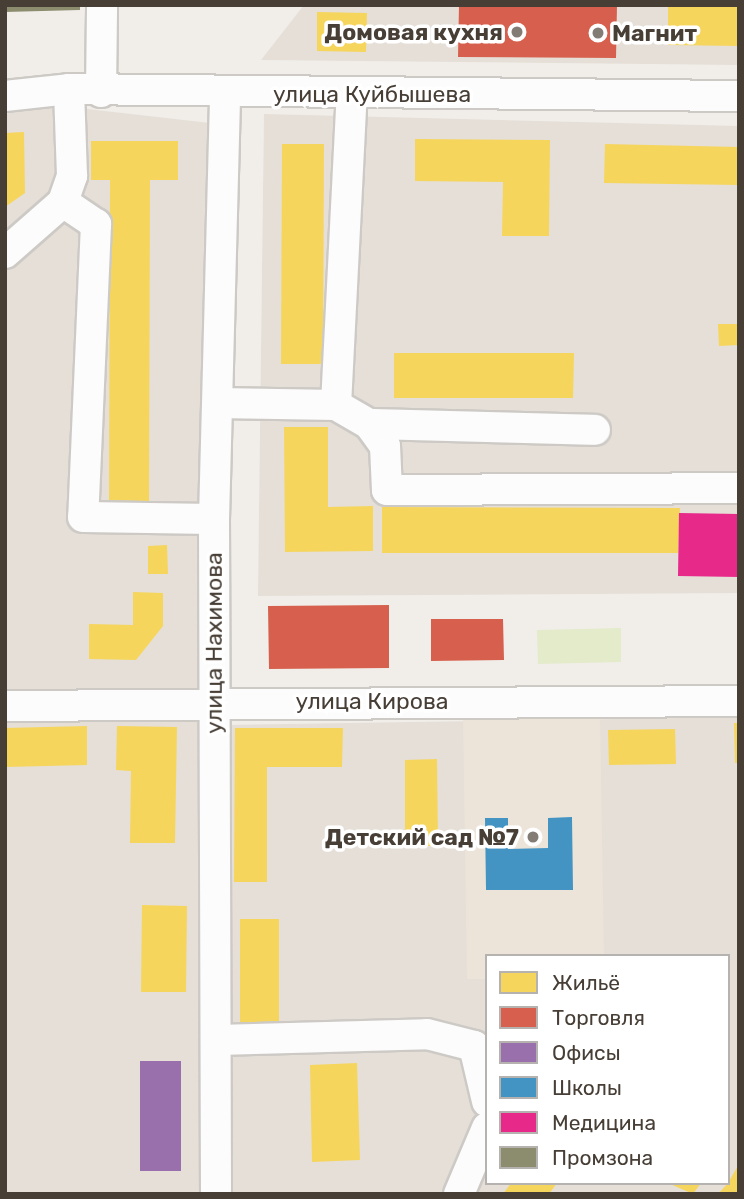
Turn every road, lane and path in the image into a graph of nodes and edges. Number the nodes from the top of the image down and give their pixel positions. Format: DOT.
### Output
graph roads {
  1 [pos="102,5"];
  2 [pos="68,89"];
  3 [pos="101,92"];
  4 [pos="225,92"];
  5 [pos="352,94"];
  6 [pos="5,96"];
  7 [pos="739,96"];
  8 [pos="63,202"];
  9 [pos="5,253"];
  10 [pos="218,403"];
  11 [pos="337,405"];
  12 [pos="369,424"];
  13 [pos="595,430"];
  14 [pos="739,488"];
  15 [pos="214,519"];
  16 [pos="214,701"];
  17 [pos="739,701"];
  18 [pos="5,706"];
  19 [pos="218,1040"];
  20 [pos="485,1093"];
  21 [pos="485,1133"];
  22 [pos="216,1194"];
  23 [pos="459,1194"];
  1 -- 3 [label="street"];
  2 -- 3 [label="street, улица Куйбышева"];
  2 -- 6 [label="street, улица Куйбышева"];
  2 -- 8 [label="street"];
  3 -- 4 [label="street, улица Куйбышева"];
  4 -- 5 [label="street, улица Куйбышева"];
  4 -- 10 [label="street, улица Нахимова"];
  5 -- 7 [label="street, улица Куйбышева"];
  5 -- 11 [label="street"];
  8 -- 9 [label="street"];
  8 -- 15 [label="street"];
  10 -- 11 [label="street"];
  10 -- 15 [label="street, улица Нахимова"];
  11 -- 12 [label="street"];
  12 -- 13 [label="street"];
  12 -- 14 [label="street"];
  15 -- 16 [label="street, улица Нахимова"];
  16 -- 17 [label="street, улица Кирова"];
  16 -- 18 [label="street, улица Кирова"];
  16 -- 19 [label="street, улица Нахимова"];
  19 -- 20 [label="street"];
  19 -- 22 [label="street, улица Нахимова"];
  21 -- 23 [label="street"];
}
